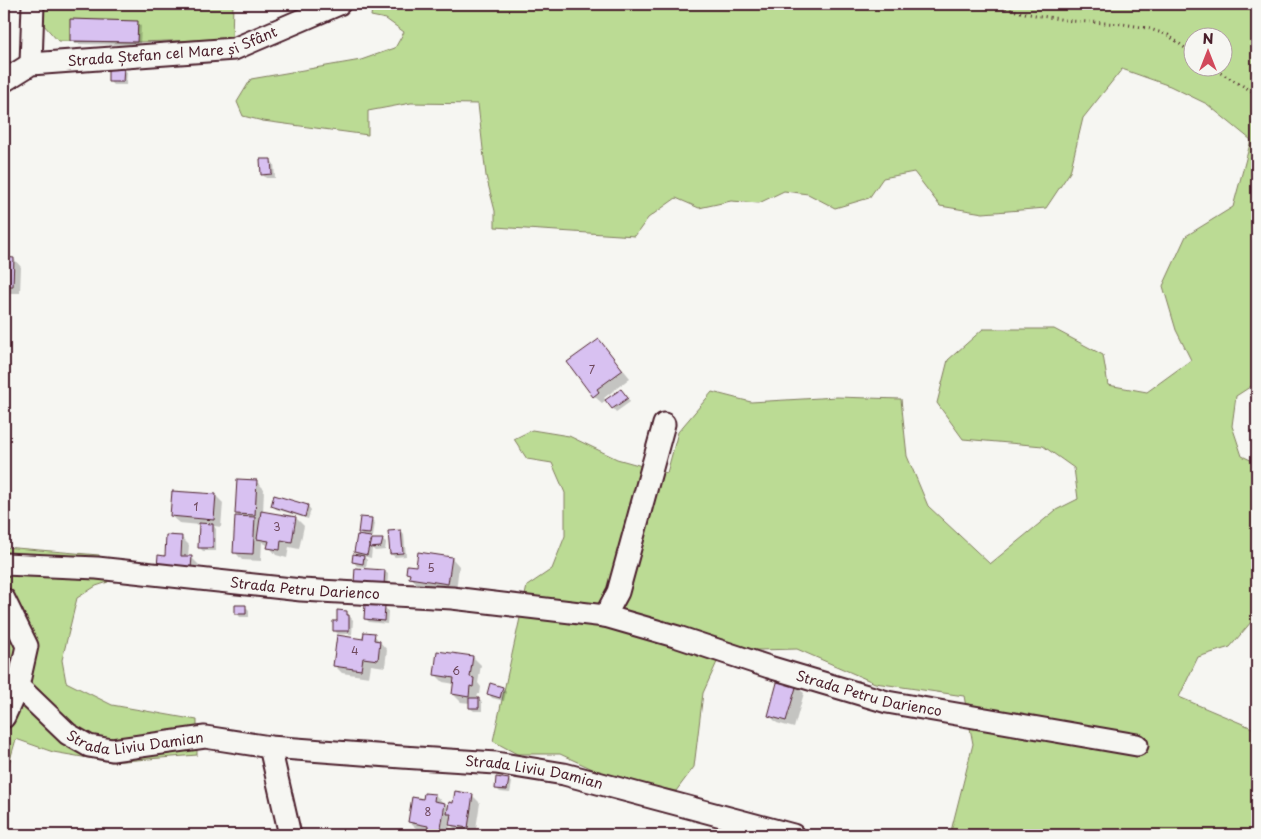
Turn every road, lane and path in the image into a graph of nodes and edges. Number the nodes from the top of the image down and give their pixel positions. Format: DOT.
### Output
graph roads {
  1 [pos="33,4"];
  2 [pos="339,4"];
  3 [pos="986,4"];
  4 [pos="1184,47"];
  5 [pos="31,64"];
  6 [pos="1229,78"];
  7 [pos="4,81"];
  8 [pos="1257,94"];
  9 [pos="664,424"];
  10 [pos="4,564"];
  11 [pos="4,598"];
  12 [pos="606,616"];
  13 [pos="18,686"];
  14 [pos="4,717"];
  15 [pos="1138,746"];
  16 [pos="270,747"];
  17 [pos="290,835"];
  18 [pos="793,835"];
  1 -- 5 [label="street"];
  2 -- 5 [label="street, Strada Ștefan cel Mare și Sfânt"];
  3 -- 4 [label="path"];
  5 -- 7 [label="street, Strada Ștefan cel Mare și Sfânt"];
  6 -- 8 [label="path"];
  9 -- 12 [label="street"];
  10 -- 12 [label="street, Strada Petru Darienco"];
  11 -- 13 [label="street"];
  12 -- 15 [label="street, Strada Petru Darienco"];
  13 -- 14 [label="street"];
  13 -- 16 [label="street, Strada Liviu Damian"];
  16 -- 17 [label="street"];
  16 -- 18 [label="street, Strada Liviu Damian"];
}
